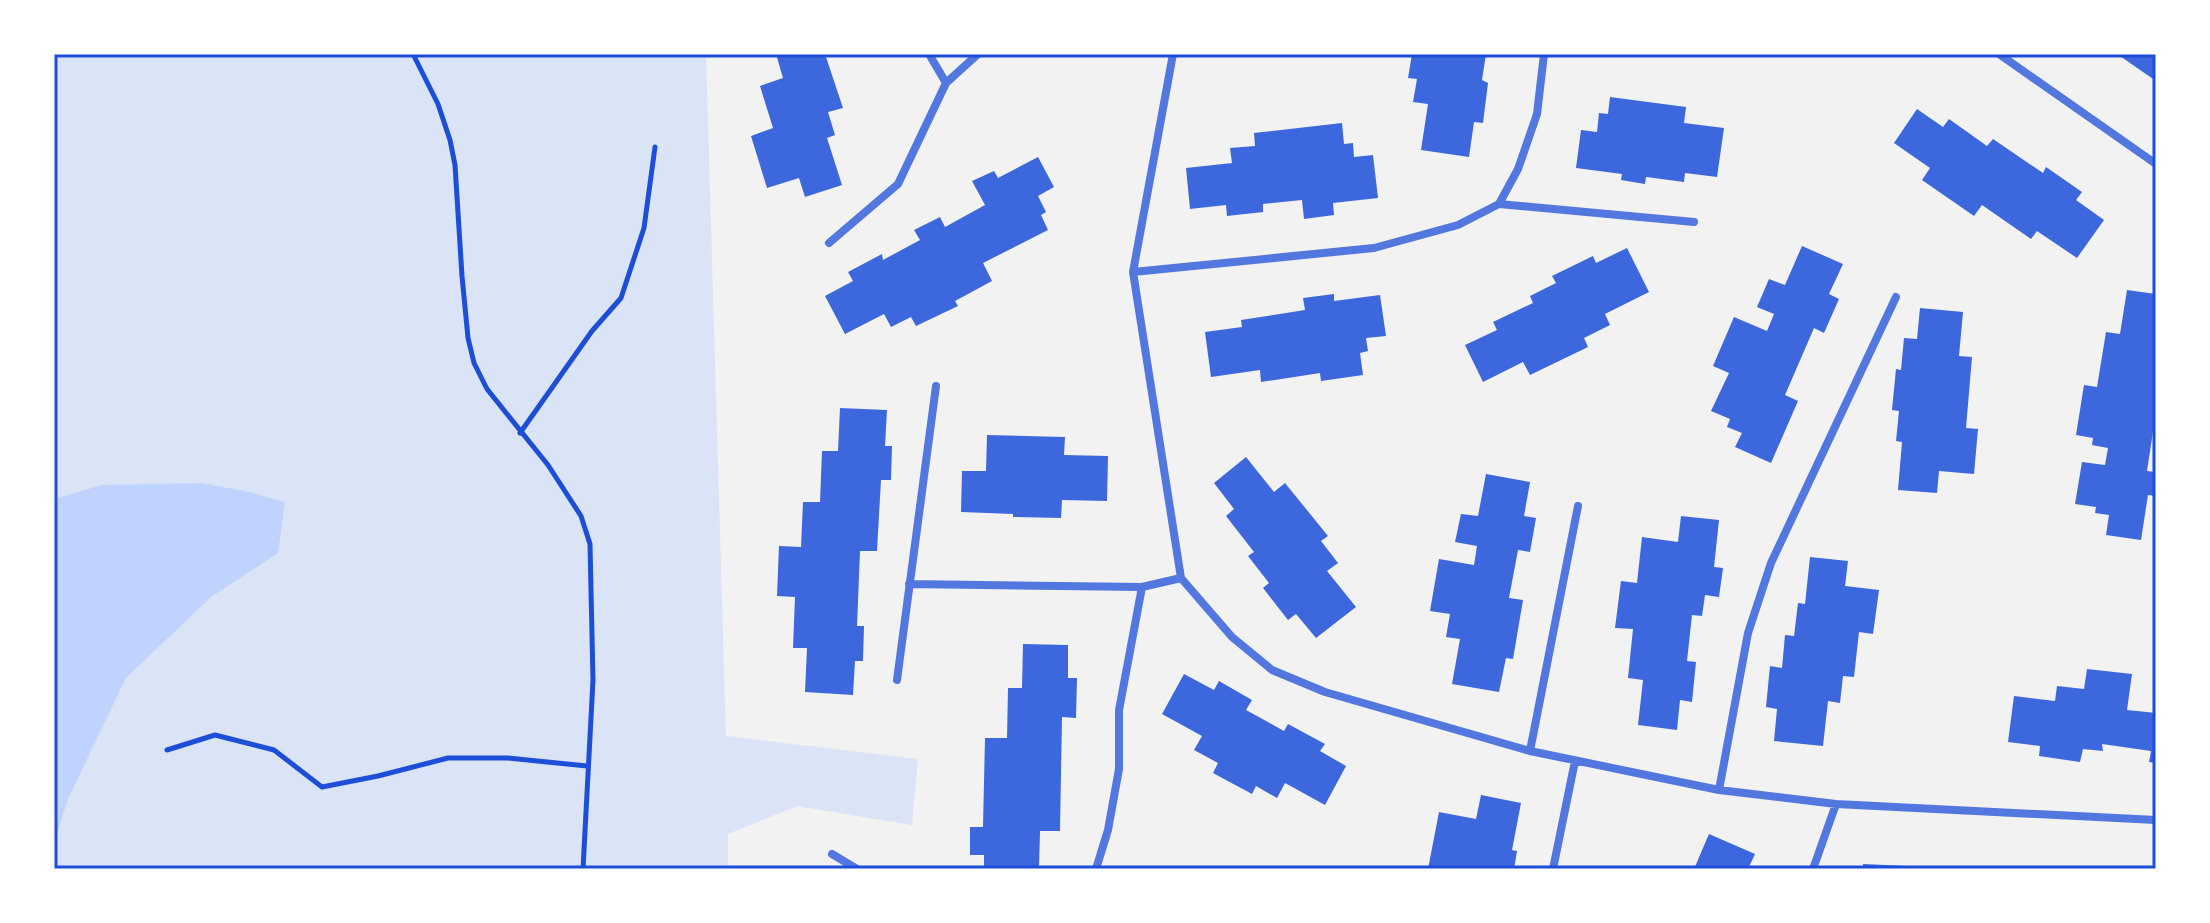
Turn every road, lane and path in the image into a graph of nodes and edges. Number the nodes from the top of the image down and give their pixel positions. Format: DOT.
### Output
graph roads {
  1 [pos="413,54"];
  2 [pos="929,54"];
  3 [pos="978,54"];
  4 [pos="1173,54"];
  5 [pos="1544,54"];
  6 [pos="1999,54"];
  7 [pos="946,83"];
  8 [pos="655,147"];
  9 [pos="2156,164"];
  10 [pos="1499,204"];
  11 [pos="1694,222"];
  12 [pos="829,243"];
  13 [pos="1133,272"];
  14 [pos="1896,297"];
  15 [pos="936,386"];
  16 [pos="520,433"];
  17 [pos="1578,506"];
  18 [pos="1181,578"];
  19 [pos="909,584"];
  20 [pos="1142,587"];
  21 [pos="897,680"];
  22 [pos="167,750"];
  23 [pos="1530,751"];
  24 [pos="1575,761"];
  25 [pos="587,766"];
  26 [pos="1719,790"];
  27 [pos="1836,804"];
  28 [pos="2156,820"];
  29 [pos="832,854"];
  30 [pos="583,869"];
  31 [pos="857,869"];
  32 [pos="1096,869"];
  33 [pos="1553,869"];
  34 [pos="1813,869"];
  1 -- 16 [label="path"];
  2 -- 7 [label="street"];
  3 -- 7 [label="street"];
  4 -- 13 [label="street"];
  5 -- 10 [label="street"];
  6 -- 9 [label="street"];
  7 -- 12 [label="street"];
  8 -- 16 [label="path"];
  10 -- 11 [label="street"];
  10 -- 13 [label="street"];
  13 -- 18 [label="street"];
  14 -- 26 [label="street"];
  15 -- 19 [label="street"];
  16 -- 25 [label="path"];
  17 -- 23 [label="street"];
  18 -- 20 [label="street"];
  18 -- 23 [label="street"];
  19 -- 20 [label="street"];
  19 -- 21 [label="street"];
  20 -- 32 [label="street"];
  22 -- 25 [label="path"];
  23 -- 24 [label="street"];
  24 -- 26 [label="street"];
  24 -- 33 [label="street"];
  25 -- 30 [label="path"];
  26 -- 27 [label="street"];
  27 -- 28 [label="street"];
  27 -- 34 [label="street"];
  29 -- 31 [label="street"];
}
